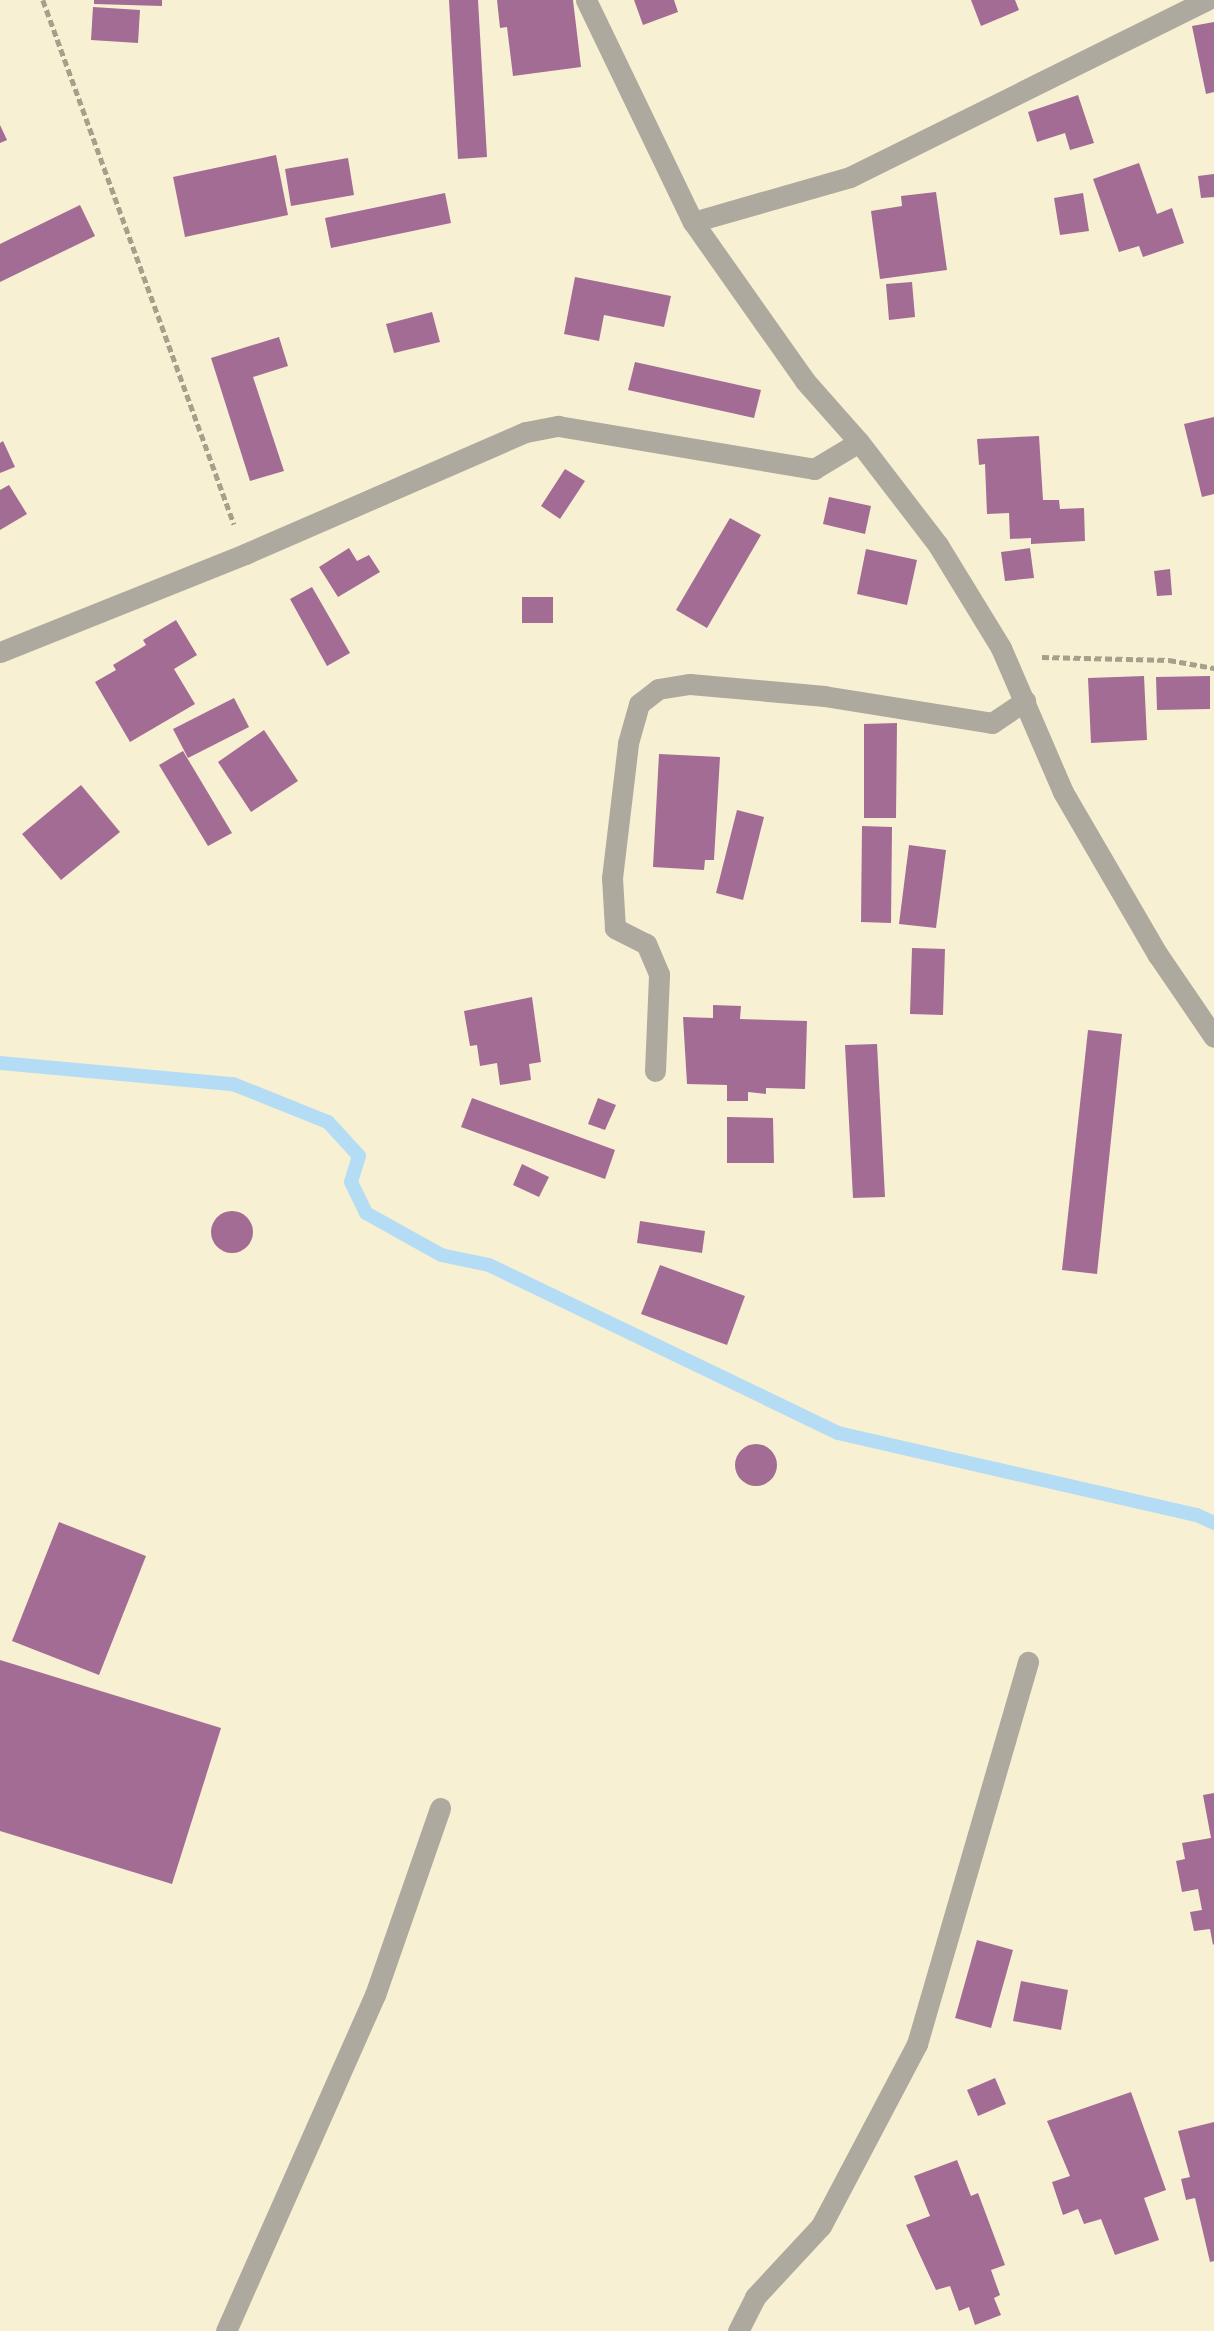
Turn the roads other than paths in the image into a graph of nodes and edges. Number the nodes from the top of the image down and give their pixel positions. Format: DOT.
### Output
graph roads {
  1 [pos="586,0"];
  2 [pos="1207,0"];
  3 [pos="693,222"];
  4 [pos="859,442"];
  5 [pos="0,652"];
  6 [pos="1025,701"];
  7 [pos="1214,1037"];
  8 [pos="656,1071"];
  9 [pos="1028,1662"];
  10 [pos="440,1808"];
  11 [pos="226,2331"];
  12 [pos="738,2331"];
  1 -- 3 [label="street"];
  2 -- 3 [label="street"];
  3 -- 4 [label="street"];
  4 -- 5 [label="street"];
  4 -- 6 [label="street"];
  6 -- 7 [label="street"];
  6 -- 8 [label="street"];
  9 -- 12 [label="street"];
  10 -- 11 [label="street"];
}
